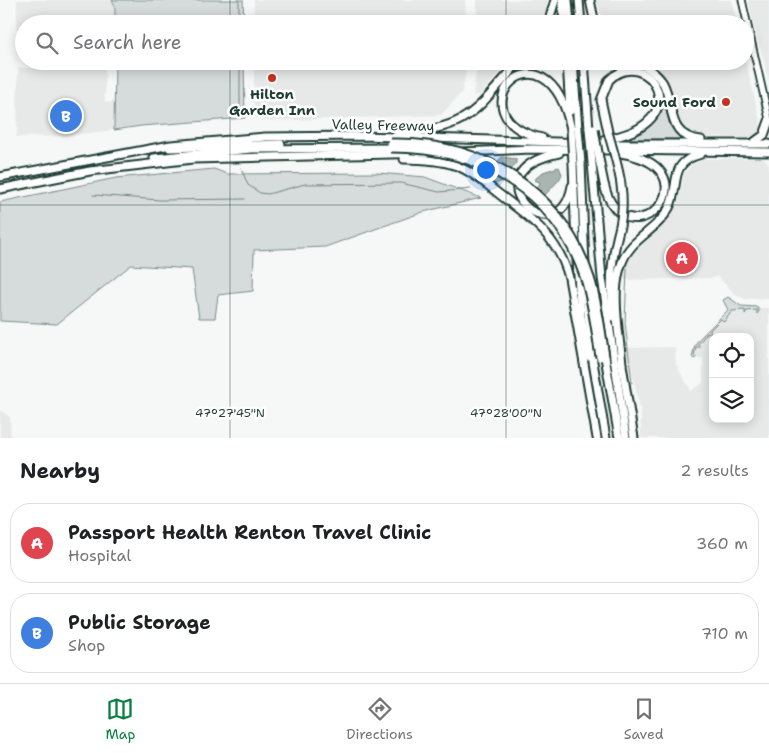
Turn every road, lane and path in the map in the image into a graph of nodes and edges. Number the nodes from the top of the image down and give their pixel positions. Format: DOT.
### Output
graph roads {
  1 [pos="555,0"];
  2 [pos="562,0"];
  3 [pos="568,0"];
  4 [pos="579,0"];
  5 [pos="590,0"];
  6 [pos="742,0"];
  7 [pos="551,15"];
  8 [pos="563,15"];
  9 [pos="569,15"];
  10 [pos="580,15"];
  11 [pos="593,15"];
  12 [pos="745,15"];
  13 [pos="754,53"];
  14 [pos="512,70"];
  15 [pos="568,70"];
  16 [pos="573,70"];
  17 [pos="584,70"];
  18 [pos="650,70"];
  19 [pos="769,120"];
  20 [pos="574,129"];
  21 [pos="362,136"];
  22 [pos="557,142"];
  23 [pos="585,142"];
  24 [pos="719,143"];
  25 [pos="750,144"];
  26 [pos="769,144"];
  27 [pos="390,145"];
  28 [pos="159,147"];
  29 [pos="571,150"];
  30 [pos="595,150"];
  31 [pos="709,151"];
  32 [pos="769,152"];
  33 [pos="306,156"];
  34 [pos="577,164"];
  35 [pos="596,164"];
  36 [pos="90,171"];
  37 [pos="0,177"];
  38 [pos="0,189"];
  39 [pos="602,357"];
  40 [pos="622,364"];
  41 [pos="597,438"];
  42 [pos="606,438"];
  43 [pos="615,438"];
  44 [pos="619,438"];
  45 [pos="626,438"];
  46 [pos="634,438"];
  1 -- 7 [label="highway"];
  2 -- 8 [label="highway"];
  3 -- 9 [label="highway"];
  4 -- 10 [label="highway"];
  5 -- 11 [label="highway"];
  6 -- 12 [label="main road"];
  13 -- 19 [label="main road"];
  14 -- 21 [label="highway"];
  15 -- 20 [label="highway"];
  16 -- 20 [label="highway"];
  17 -- 35 [label="highway, bridge"];
  18 -- 24 [label="highway"];
  19 -- 25 [label="highway"];
  20 -- 22 [label="highway"];
  20 -- 34 [label="highway, bridge"];
  21 -- 22 [label="highway, Valley Freeway"];
  21 -- 28 [label="highway, Valley Freeway"];
  22 -- 23 [label="highway, Valley Freeway"];
  23 -- 24 [label="highway, Valley Freeway"];
  23 -- 40 [label="highway, bridge"];
  24 -- 25 [label="highway, Valley Freeway"];
  25 -- 26 [label="highway, Valley Freeway"];
  27 -- 28 [label="highway"];
  27 -- 36 [label="highway"];
  27 -- 39 [label="highway, bridge"];
  28 -- 37 [label="highway, Valley Freeway"];
  29 -- 30 [label="highway, Valley Freeway"];
  29 -- 33 [label="highway, Valley Freeway"];
  29 -- 34 [label="highway"];
  30 -- 31 [label="highway, Valley Freeway"];
  30 -- 35 [label="highway"];
  31 -- 32 [label="highway, Valley Freeway"];
  31 -- 40 [label="highway"];
  33 -- 36 [label="highway, Valley Freeway"];
  33 -- 41 [label="highway"];
  34 -- 42 [label="highway"];
  35 -- 45 [label="highway"];
  36 -- 38 [label="highway, Valley Freeway"];
  39 -- 43 [label="highway"];
  39 -- 44 [label="highway"];
  40 -- 46 [label="highway"];
}
